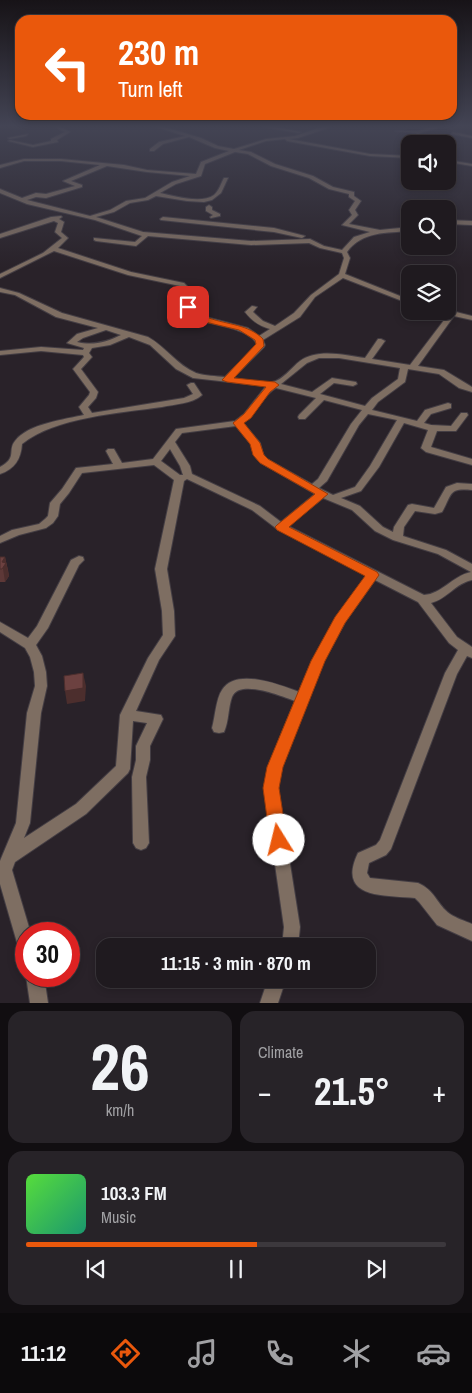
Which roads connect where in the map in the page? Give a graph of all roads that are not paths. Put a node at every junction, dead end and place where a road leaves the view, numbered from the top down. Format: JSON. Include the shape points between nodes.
{"nodes":[{"id":1,"x":83,"y":174,"type":"edge"},
{"id":2,"x":172,"y":174,"type":"edge"},
{"id":3,"x":302,"y":174,"type":"edge"},
{"id":4,"x":199,"y":176,"type":"joint"},
{"id":5,"x":226,"y":178,"type":"dead end"},
{"id":6,"x":0,"y":191,"type":"edge"},
{"id":7,"x":156,"y":194,"type":"junction"},
{"id":8,"x":21,"y":200,"type":"junction"},
{"id":9,"x":209,"y":207,"type":"dead end"},
{"id":10,"x":72,"y":213,"type":"junction"},
{"id":11,"x":90,"y":217,"type":"junction"},
{"id":12,"x":213,"y":217,"type":"dead end"},
{"id":13,"x":53,"y":218,"type":"junction"},
{"id":14,"x":162,"y":219,"type":"dead end"},
{"id":15,"x":456,"y":223,"type":"edge"},
{"id":16,"x":472,"y":224,"type":"edge"},
{"id":17,"x":401,"y":230,"type":"edge"},
{"id":18,"x":382,"y":232,"type":"junction"},
{"id":19,"x":146,"y":235,"type":"junction"},
{"id":20,"x":0,"y":236,"type":"edge"},
{"id":21,"x":96,"y":238,"type":"dead end"},
{"id":22,"x":312,"y":240,"type":"dead end"},
{"id":23,"x":54,"y":249,"type":"junction"},
{"id":24,"x":344,"y":252,"type":"junction"},
{"id":25,"x":342,"y":275,"type":"junction"},
{"id":26,"x":0,"y":276,"type":"edge"},
{"id":27,"x":0,"y":290,"type":"edge"},
{"id":28,"x":401,"y":298,"type":"edge"},
{"id":29,"x":254,"y":307,"type":"dead end"},
{"id":30,"x":456,"y":315,"type":"edge"},
{"id":31,"x":472,"y":318,"type":"edge"},
{"id":32,"x":447,"y":320,"type":"edge"},
{"id":33,"x":106,"y":328,"type":"junction"},
{"id":34,"x":276,"y":328,"type":"junction"},
{"id":35,"x":128,"y":334,"type":"junction"},
{"id":36,"x":259,"y":339,"type":"junction"},
{"id":37,"x":382,"y":341,"type":"dead end"},
{"id":38,"x":86,"y":350,"type":"junction"},
{"id":39,"x":0,"y":353,"type":"edge"},
{"id":40,"x":367,"y":360,"type":"junction"},
{"id":41,"x":408,"y":367,"type":"junction"},
{"id":42,"x":227,"y":380,"type":"junction"},
{"id":43,"x":353,"y":384,"type":"dead end"},
{"id":44,"x":191,"y":385,"type":"dead end"},
{"id":45,"x":275,"y":385,"type":"junction"},
{"id":46,"x":472,"y":390,"type":"edge"},
{"id":47,"x":317,"y":397,"type":"junction"},
{"id":48,"x":448,"y":406,"type":"dead end"},
{"id":49,"x":367,"y":410,"type":"junction"},
{"id":50,"x":464,"y":415,"type":"dead end"},
{"id":51,"x":90,"y":416,"type":"junction"},
{"id":52,"x":302,"y":417,"type":"dead end"},
{"id":53,"x":402,"y":419,"type":"junction"},
{"id":54,"x":238,"y":423,"type":"junction"},
{"id":55,"x":419,"y":424,"type":"junction"},
{"id":56,"x":432,"y":428,"type":"junction"},
{"id":57,"x":171,"y":443,"type":"junction"},
{"id":58,"x":111,"y":451,"type":"dead end"},
{"id":59,"x":156,"y":462,"type":"junction"},
{"id":60,"x":472,"y":462,"type":"edge"},
{"id":61,"x":120,"y":465,"type":"junction"},
{"id":62,"x":0,"y":471,"type":"edge"},
{"id":63,"x":183,"y":478,"type":"junction"},
{"id":64,"x":472,"y":487,"type":"edge"},
{"id":65,"x":318,"y":491,"type":"junction"},
{"id":66,"x":333,"y":498,"type":"junction"},
{"id":67,"x":281,"y":527,"type":"junction"},
{"id":68,"x":397,"y":538,"type":"junction"},
{"id":69,"x":0,"y":540,"type":"edge"},
{"id":70,"x":79,"y":560,"type":"dead end"},
{"id":71,"x":472,"y":569,"type":"edge"},
{"id":72,"x":373,"y":575,"type":"junction"},
{"id":73,"x":472,"y":576,"type":"edge"},
{"id":74,"x":422,"y":599,"type":"junction"},
{"id":75,"x":0,"y":626,"type":"edge"},
{"id":76,"x":29,"y":645,"type":"junction"},
{"id":77,"x":468,"y":651,"type":"edge"},
{"id":78,"x":303,"y":699,"type":"junction"},
{"id":79,"x":128,"y":715,"type":"junction"},
{"id":80,"x":219,"y":728,"type":"dead end"},
{"id":81,"x":141,"y":843,"type":"dead end"},
{"id":82,"x":8,"y":858,"type":"junction"},
{"id":83,"x":19,"y":922,"type":"edge"},
{"id":84,"x":472,"y":933,"type":"edge"},
{"id":85,"x":291,"y":938,"type":"edge"},
{"id":86,"x":37,"y":987,"type":"edge"},
{"id":87,"x":274,"y":988,"type":"edge"},
{"id":88,"x":39,"y":1003,"type":"edge"},
{"id":89,"x":269,"y":1003,"type":"edge"}],
"edges":[{"from":1,"to":8,"type":"street","via":[[66,181],[80,186]]},
{"from":2,"to":4,"type":"street"},
{"from":3,"to":18,"type":"street","via":[[331,188],[352,193],[351,196],[358,201],[352,210],[355,215],[345,225]]},
{"from":4,"to":7,"type":"street","via":[[174,183]]},
{"from":5,"to":7,"type":"street","via":[[220,192],[209,200]]},
{"from":6,"to":8,"type":"street"},
{"from":7,"to":11,"type":"street"},
{"from":8,"to":10,"type":"street"},
{"from":9,"to":12,"type":"street","via":[[209,211],[218,215]]},
{"from":10,"to":11,"type":"street"},
{"from":10,"to":13,"type":"street"},
{"from":11,"to":19,"type":"street"},
{"from":13,"to":20,"type":"street"},
{"from":13,"to":23,"type":"street","via":[[61,222],[58,232],[65,238]]},
{"from":14,"to":22,"type":"street","via":[[278,231]]},
{"from":15,"to":16,"type":"street"},
{"from":17,"to":18,"type":"street"},
{"from":18,"to":24,"type":"street","via":[[361,234],[346,246]]},
{"from":19,"to":21,"type":"street","via":[[136,244]]},
{"from":19,"to":24,"type":"street","via":[[251,243],[310,241]]},
{"from":23,"to":26,"type":"street"},
{"from":23,"to":36,"type":"street","via":[[126,273],[182,284],[182,291],[189,295],[184,299],[189,308],[203,319],[242,328]]},
{"from":24,"to":25,"type":"street","via":[[347,258]]},
{"from":25,"to":28,"type":"street"},
{"from":25,"to":34,"type":"street","via":[[313,296],[298,315]]},
{"from":27,"to":33,"type":"street","via":[[17,294],[59,315]]},
{"from":29,"to":34,"type":"street","via":[[249,312],[252,316]]},
{"from":30,"to":31,"type":"street"},
{"from":32,"to":41,"type":"street"},
{"from":33,"to":35,"type":"street"},
{"from":33,"to":38,"type":"street","via":[[80,336],[71,343]]},
{"from":34,"to":36,"type":"street"},
{"from":35,"to":38,"type":"street"},
{"from":35,"to":42,"type":"street","via":[[154,343],[179,367],[196,376]]},
{"from":36,"to":42,"type":"street","via":[[261,345]]},
{"from":37,"to":40,"type":"street"},
{"from":38,"to":39,"type":"street","via":[[41,349]]},
{"from":38,"to":51,"type":"street","via":[[88,357],[77,369],[94,392],[83,407]]},
{"from":40,"to":41,"type":"street"},
{"from":40,"to":45,"type":"street","via":[[318,356],[304,361]]},
{"from":41,"to":46,"type":"street","via":[[441,372]]},
{"from":41,"to":49,"type":"street","via":[[402,380]]},
{"from":42,"to":45,"type":"street"},
{"from":43,"to":47,"type":"street","via":[[332,380]]},
{"from":44,"to":51,"type":"street","via":[[198,394],[186,400]]},
{"from":45,"to":47,"type":"street"},
{"from":45,"to":54,"type":"street","via":[[266,390]]},
{"from":47,"to":49,"type":"street"},
{"from":47,"to":52,"type":"street"},
{"from":48,"to":55,"type":"street","via":[[428,412]]},
{"from":49,"to":53,"type":"street"},
{"from":49,"to":65,"type":"street","via":[[347,435]]},
{"from":50,"to":56,"type":"street","via":[[453,429]]},
{"from":51,"to":62,"type":"street","via":[[38,429],[18,443],[17,459]]},
{"from":53,"to":55,"type":"street"},
{"from":53,"to":66,"type":"street","via":[[358,489]]},
{"from":54,"to":57,"type":"street","via":[[182,430]]},
{"from":54,"to":65,"type":"street","via":[[255,443],[264,461]]},
{"from":55,"to":56,"type":"street"},
{"from":56,"to":60,"type":"street","via":[[426,448]]},
{"from":57,"to":59,"type":"street"},
{"from":57,"to":63,"type":"street","via":[[185,466]]},
{"from":58,"to":61,"type":"street"},
{"from":59,"to":61,"type":"street"},
{"from":59,"to":63,"type":"street"},
{"from":61,"to":69,"type":"street","via":[[79,470],[55,503],[49,521]]},
{"from":63,"to":67,"type":"street","via":[[256,508]]},
{"from":63,"to":79,"type":"street","via":[[161,569],[169,636],[154,658]]},
{"from":64,"to":68,"type":"street","via":[[450,487],[438,510],[412,507]]},
{"from":65,"to":66,"type":"street"},
{"from":65,"to":67,"type":"street"},
{"from":66,"to":68,"type":"street","via":[[356,508],[379,529]]},
{"from":67,"to":72,"type":"street"},
{"from":68,"to":71,"type":"street","via":[[442,552]]},
{"from":70,"to":76,"type":"street","via":[[42,628]]},
{"from":72,"to":74,"type":"street"},
{"from":72,"to":78,"type":"street","via":[[340,620],[318,661]]},
{"from":73,"to":74,"type":"street","via":[[462,578],[438,596]]},
{"from":74,"to":77,"type":"street","via":[[453,640]]},
{"from":75,"to":76,"type":"street"},
{"from":76,"to":82,"type":"street","via":[[36,656],[41,686],[34,713],[23,823]]},
{"from":77,"to":84,"type":"street","via":[[451,673],[386,844],[381,850],[363,858],[359,877],[368,885],[418,891],[443,919]]},
{"from":78,"to":80,"type":"street","via":[[254,683],[231,687]]},
{"from":78,"to":85,"type":"street","via":[[275,767],[271,788],[292,927]]},
{"from":79,"to":81,"type":"street","via":[[156,718],[143,746],[139,777]]},
{"from":79,"to":82,"type":"street","via":[[123,769],[81,809]]},
{"from":82,"to":83,"type":"street","via":[[4,870]]},
{"from":86,"to":88,"type":"street"},
{"from":87,"to":89,"type":"street"}]}
